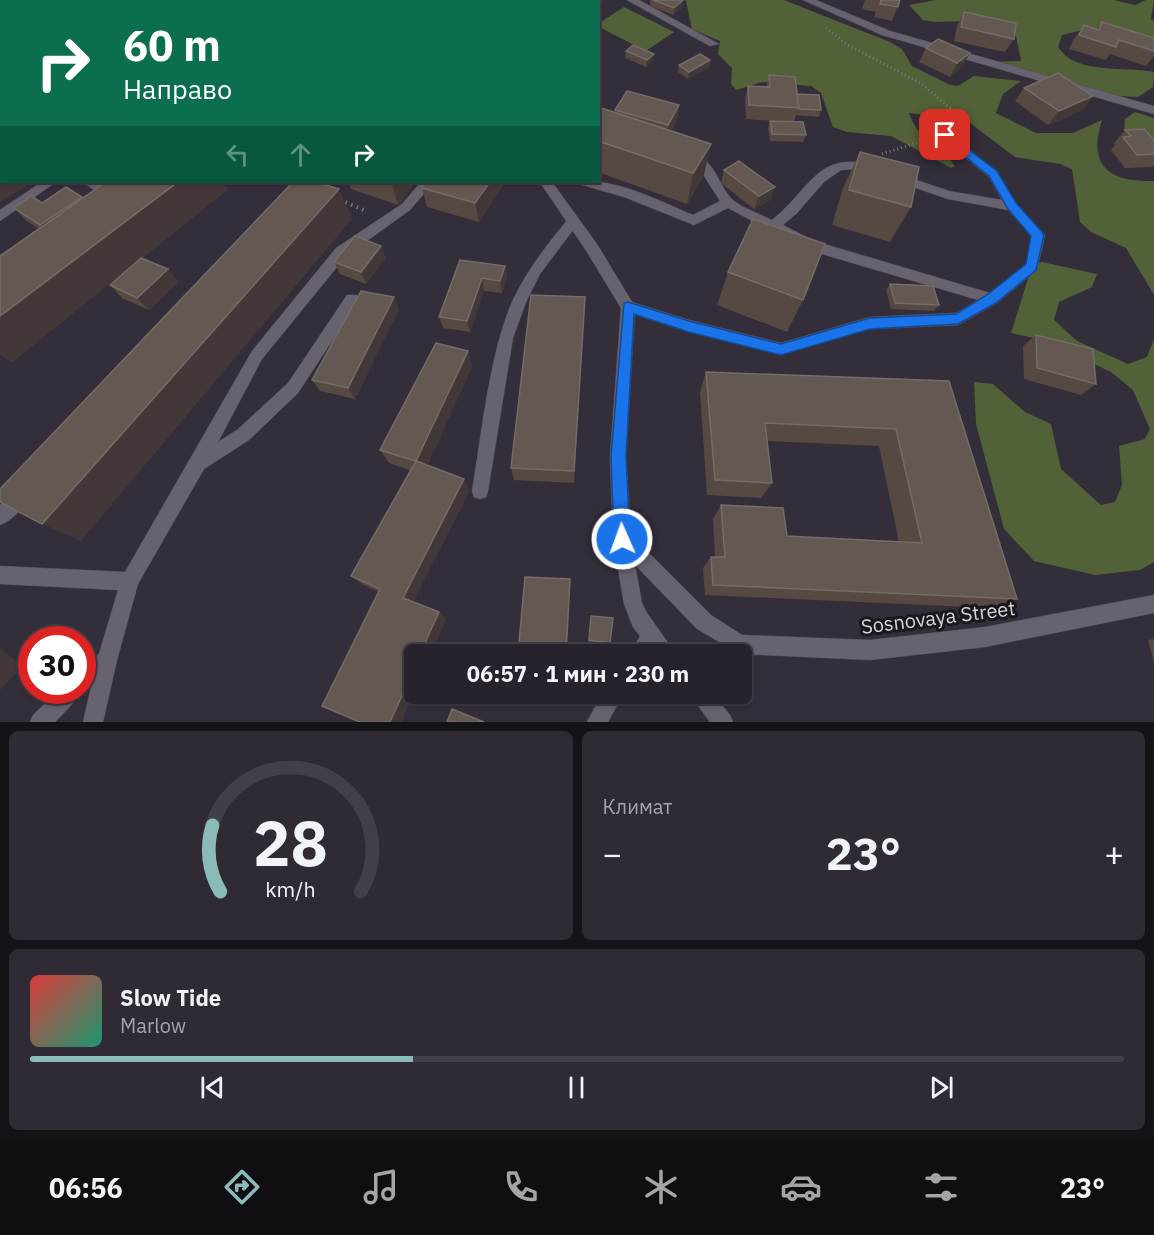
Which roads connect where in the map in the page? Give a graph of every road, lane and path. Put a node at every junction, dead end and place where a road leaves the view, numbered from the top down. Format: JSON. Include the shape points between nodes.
{"nodes":[{"id":1,"x":632,"y":0,"type":"edge"},
{"id":2,"x":808,"y":0,"type":"edge"},
{"id":3,"x":822,"y":24,"type":"dead end"},
{"id":4,"x":714,"y":44,"type":"dead end"},
{"id":5,"x":1154,"y":110,"type":"edge"},
{"id":6,"x":945,"y":135,"type":"junction"},
{"id":7,"x":681,"y":154,"type":"edge"},
{"id":8,"x":862,"y":165,"type":"junction"},
{"id":9,"x":49,"y":183,"type":"edge"},
{"id":10,"x":90,"y":183,"type":"edge"},
{"id":11,"x":287,"y":183,"type":"edge"},
{"id":12,"x":427,"y":183,"type":"edge"},
{"id":13,"x":547,"y":183,"type":"edge"},
{"id":14,"x":590,"y":183,"type":"edge"},
{"id":15,"x":297,"y":194,"type":"edge"},
{"id":16,"x":337,"y":199,"type":"dead end"},
{"id":17,"x":119,"y":202,"type":"edge"},
{"id":18,"x":728,"y":203,"type":"junction"},
{"id":19,"x":1012,"y":206,"type":"junction"},
{"id":20,"x":0,"y":216,"type":"edge"},
{"id":21,"x":387,"y":220,"type":"junction"},
{"id":22,"x":573,"y":222,"type":"junction"},
{"id":23,"x":773,"y":226,"type":"junction"},
{"id":24,"x":351,"y":299,"type":"dead end"},
{"id":25,"x":992,"y":299,"type":"junction"},
{"id":26,"x":628,"y":307,"type":"junction"},
{"id":27,"x":198,"y":463,"type":"junction"},
{"id":28,"x":32,"y":484,"type":"edge"},
{"id":29,"x":480,"y":491,"type":"dead end"},
{"id":30,"x":0,"y":517,"type":"edge"},
{"id":31,"x":622,"y":539,"type":"junction"},
{"id":32,"x":0,"y":575,"type":"edge"},
{"id":33,"x":130,"y":581,"type":"junction"},
{"id":34,"x":1154,"y":604,"type":"edge"},
{"id":35,"x":651,"y":637,"type":"junction"},
{"id":36,"x":646,"y":644,"type":"edge"},
{"id":37,"x":657,"y":644,"type":"edge"},
{"id":38,"x":106,"y":660,"type":"junction"},
{"id":39,"x":96,"y":669,"type":"edge"},
{"id":40,"x":59,"y":704,"type":"edge"},
{"id":41,"x":608,"y":704,"type":"edge"},
{"id":42,"x":708,"y":704,"type":"edge"},
{"id":43,"x":40,"y":722,"type":"edge"},
{"id":44,"x":93,"y":722,"type":"edge"},
{"id":45,"x":597,"y":722,"type":"edge"},
{"id":46,"x":723,"y":722,"type":"edge"}],
"edges":[{"from":1,"to":4,"type":"street"},
{"from":2,"to":5,"type":"street","via":[[886,33]]},
{"from":3,"to":6,"type":"path","via":[[846,44],[921,84],[964,120]]},
{"from":6,"to":8,"type":"path","via":[[893,148]]},
{"from":6,"to":19,"type":"street","via":[[993,174]]},
{"from":7,"to":18,"type":"street","via":[[701,162]]},
{"from":8,"to":19,"type":"street","via":[[948,195]]},
{"from":8,"to":23,"type":"street","via":[[843,163],[830,170]]},
{"from":9,"to":20,"type":"street"},
{"from":10,"to":17,"type":"street"},
{"from":11,"to":15,"type":"path"},
{"from":12,"to":21,"type":"street","via":[[406,207]]},
{"from":13,"to":22,"type":"street"},
{"from":14,"to":18,"type":"street","via":[[694,220]]},
{"from":16,"to":21,"type":"path"},
{"from":18,"to":23,"type":"street"},
{"from":19,"to":25,"type":"street","via":[[1038,235],[1032,266]]},
{"from":21,"to":27,"type":"street","via":[[340,252],[257,355]]},
{"from":22,"to":26,"type":"street"},
{"from":22,"to":29,"type":"street","via":[[535,271],[506,338]]},
{"from":23,"to":25,"type":"street","via":[[810,245]]},
{"from":24,"to":27,"type":"street","via":[[293,388],[243,435]]},
{"from":25,"to":26,"type":"street","via":[[958,319],[870,323],[781,349]]},
{"from":26,"to":31,"type":"street","via":[[618,457]]},
{"from":27,"to":33,"type":"street"},
{"from":28,"to":30,"type":"street"},
{"from":31,"to":34,"type":"street","name":"Sosnovaya Street","via":[[704,622],[740,644],[870,650],[986,637]]},
{"from":31,"to":35,"type":"street","via":[[633,604]]},
{"from":32,"to":33,"type":"street"},
{"from":33,"to":38,"type":"street"},
{"from":35,"to":36,"type":"street"},
{"from":35,"to":37,"type":"street"},
{"from":38,"to":39,"type":"street"},
{"from":38,"to":44,"type":"street"},
{"from":40,"to":43,"type":"street"},
{"from":41,"to":45,"type":"street"},
{"from":42,"to":46,"type":"street"}]}
